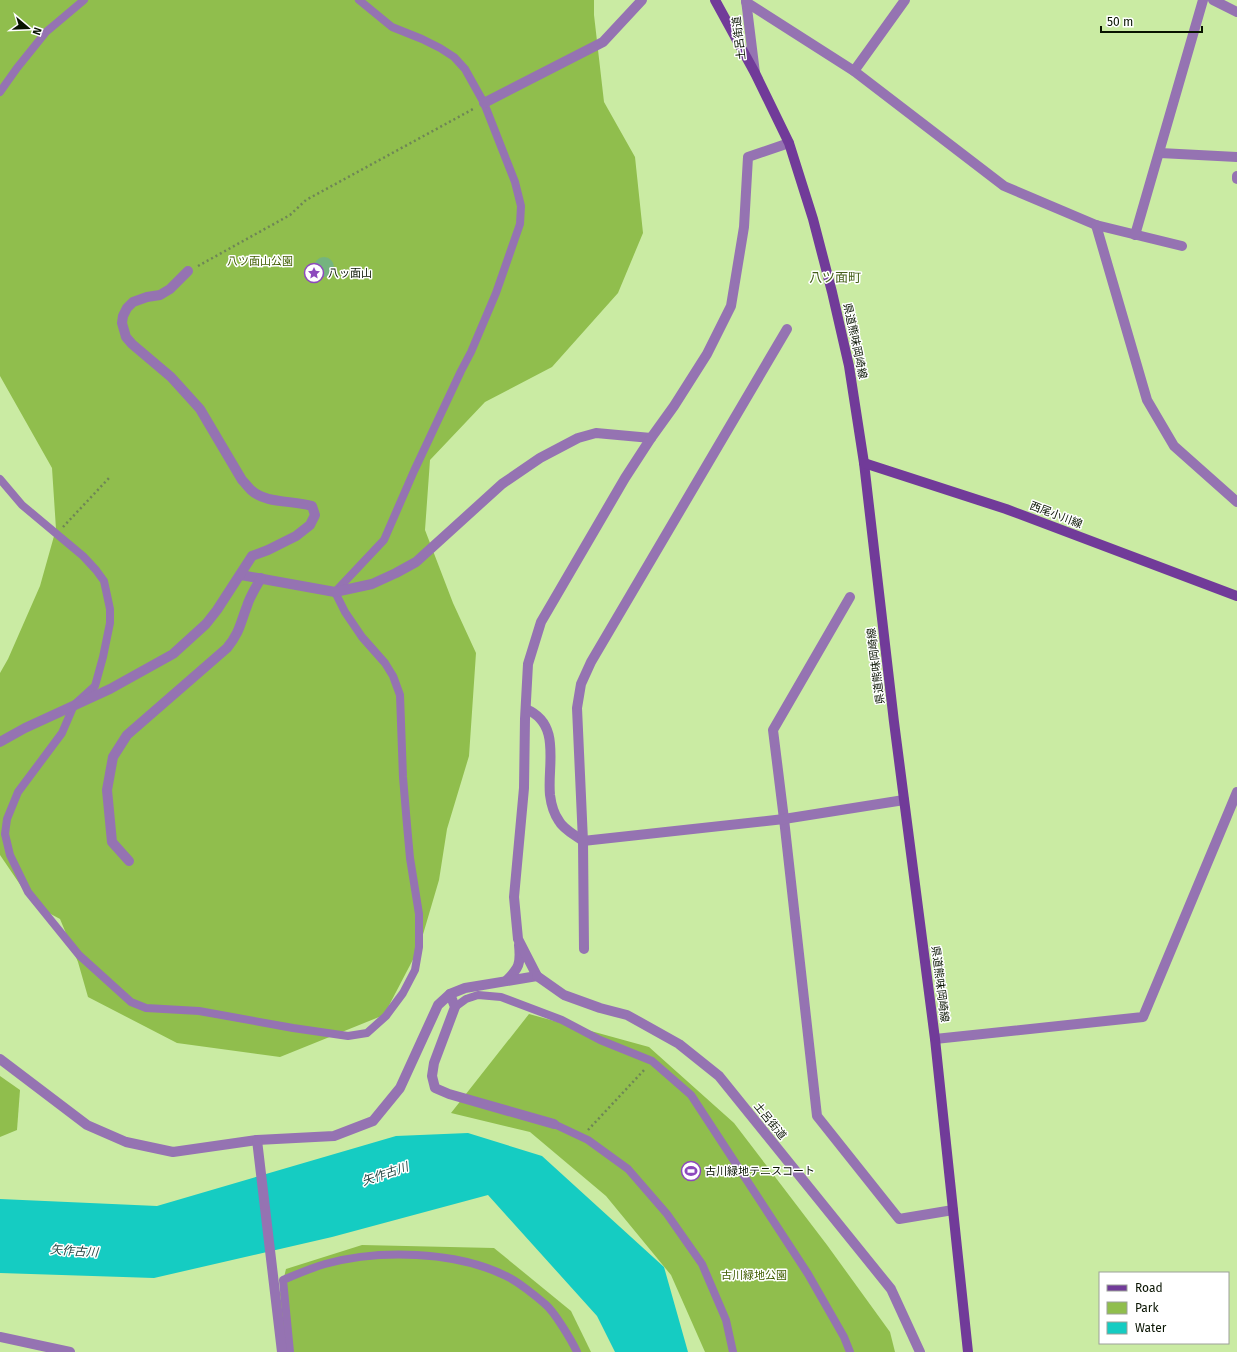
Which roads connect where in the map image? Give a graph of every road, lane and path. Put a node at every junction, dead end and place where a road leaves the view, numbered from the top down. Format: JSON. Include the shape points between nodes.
{"nodes":[{"id":1,"x":84,"y":0,"type":"edge"},
{"id":2,"x":359,"y":0,"type":"edge"},
{"id":3,"x":642,"y":0,"type":"edge"},
{"id":4,"x":716,"y":0,"type":"edge"},
{"id":5,"x":905,"y":0,"type":"edge"},
{"id":6,"x":1203,"y":0,"type":"edge"},
{"id":7,"x":1212,"y":0,"type":"edge"},
{"id":8,"x":746,"y":1,"type":"edge"},
{"id":9,"x":1237,"y":12,"type":"edge"},
{"id":10,"x":854,"y":71,"type":"junction"},
{"id":11,"x":755,"y":73,"type":"junction"},
{"id":12,"x":0,"y":92,"type":"edge"},
{"id":13,"x":484,"y":103,"type":"junction"},
{"id":14,"x":788,"y":142,"type":"junction"},
{"id":15,"x":1160,"y":153,"type":"junction"},
{"id":16,"x":1237,"y":156,"type":"edge"},
{"id":17,"x":1237,"y":176,"type":"edge"},
{"id":18,"x":1237,"y":179,"type":"edge"},
{"id":19,"x":1096,"y":225,"type":"junction"},
{"id":20,"x":1135,"y":235,"type":"junction"},
{"id":21,"x":1182,"y":246,"type":"dead end"},
{"id":22,"x":188,"y":271,"type":"joint"},
{"id":23,"x":787,"y":329,"type":"dead end"},
{"id":24,"x":651,"y":438,"type":"junction"},
{"id":25,"x":864,"y":463,"type":"junction"},
{"id":26,"x":109,"y":478,"type":"dead end"},
{"id":27,"x":0,"y":479,"type":"edge"},
{"id":28,"x":1237,"y":502,"type":"edge"},
{"id":29,"x":57,"y":534,"type":"junction"},
{"id":30,"x":241,"y":575,"type":"junction"},
{"id":31,"x":261,"y":578,"type":"junction"},
{"id":32,"x":335,"y":592,"type":"junction"},
{"id":33,"x":1237,"y":596,"type":"edge"},
{"id":34,"x":850,"y":597,"type":"dead end"},
{"id":35,"x":74,"y":705,"type":"junction"},
{"id":36,"x":526,"y":709,"type":"junction"},
{"id":37,"x":0,"y":742,"type":"edge"},
{"id":38,"x":1237,"y":792,"type":"edge"},
{"id":39,"x":904,"y":800,"type":"junction"},
{"id":40,"x":784,"y":819,"type":"junction"},
{"id":41,"x":583,"y":840,"type":"junction"},
{"id":42,"x":129,"y":861,"type":"dead end"},
{"id":43,"x":518,"y":939,"type":"junction"},
{"id":44,"x":584,"y":949,"type":"dead end"},
{"id":45,"x":537,"y":976,"type":"junction"},
{"id":46,"x":506,"y":982,"type":"junction"},
{"id":47,"x":450,"y":994,"type":"junction"},
{"id":48,"x":455,"y":1007,"type":"junction"},
{"id":49,"x":935,"y":1039,"type":"junction"},
{"id":50,"x":0,"y":1059,"type":"edge"},
{"id":51,"x":652,"y":1061,"type":"junction"},
{"id":52,"x":554,"y":1124,"type":"joint"},
{"id":53,"x":582,"y":1136,"type":"junction"},
{"id":54,"x":257,"y":1140,"type":"junction"},
{"id":55,"x":953,"y":1210,"type":"junction"},
{"id":56,"x":0,"y":1337,"type":"edge"},
{"id":57,"x":70,"y":1352,"type":"edge"},
{"id":58,"x":282,"y":1352,"type":"edge"},
{"id":59,"x":290,"y":1352,"type":"edge"},
{"id":60,"x":577,"y":1352,"type":"edge"},
{"id":61,"x":733,"y":1352,"type":"edge"},
{"id":62,"x":850,"y":1352,"type":"edge"},
{"id":63,"x":920,"y":1352,"type":"edge"},
{"id":64,"x":968,"y":1352,"type":"edge"}],
"edges":[{"from":1,"to":12,"type":"street","via":[[46,32]]},
{"from":2,"to":13,"type":"street","via":[[392,27],[422,39],[454,57],[465,68]]},
{"from":3,"to":13,"type":"street","via":[[603,42]]},
{"from":4,"to":11,"type":"main road","name":"県道熊味岡崎線"},
{"from":5,"to":10,"type":"street"},
{"from":6,"to":15,"type":"street"},
{"from":7,"to":9,"type":"street"},
{"from":8,"to":10,"type":"street"},
{"from":8,"to":11,"type":"street","name":"土呂街道"},
{"from":10,"to":19,"type":"street","via":[[1004,186]]},
{"from":11,"to":14,"type":"main road","name":"県道熊味岡崎線"},
{"from":13,"to":22,"type":"path","via":[[306,200],[290,215]]},
{"from":13,"to":32,"type":"street","via":[[515,182],[521,206],[520,224],[496,293],[471,352],[384,540]]},
{"from":14,"to":24,"type":"street","via":[[748,157],[744,227],[731,306],[707,354]]},
{"from":14,"to":25,"type":"main road","name":"県道熊味岡崎線","via":[[813,219],[832,292],[849,366]]},
{"from":15,"to":16,"type":"street"},
{"from":15,"to":20,"type":"street"},
{"from":17,"to":18,"type":"street"},
{"from":19,"to":20,"type":"street"},
{"from":19,"to":28,"type":"street","via":[[1147,400],[1174,446]]},
{"from":20,"to":21,"type":"street"},
{"from":22,"to":30,"type":"street","via":[[170,289],[160,295],[133,302],[127,308],[122,323],[126,337],[171,377],[200,409],[242,480],[251,490],[271,499],[312,506],[315,515],[310,525],[296,536],[252,556]]},
{"from":23,"to":41,"type":"street","via":[[591,662],[581,684],[576,708]]},
{"from":24,"to":32,"type":"street","via":[[596,433],[578,438],[540,458],[502,484],[416,562],[372,584]]},
{"from":24,"to":36,"type":"street","via":[[582,550],[542,622],[528,664]]},
{"from":25,"to":33,"type":"main road","name":"西尾小川線","via":[[1006,509]]},
{"from":25,"to":39,"type":"main road","name":"県道熊味岡崎線"},
{"from":26,"to":29,"type":"path"},
{"from":27,"to":29,"type":"street","via":[[22,505]]},
{"from":29,"to":35,"type":"street","via":[[83,556],[104,581],[110,609],[110,624],[95,686]]},
{"from":30,"to":31,"type":"street"},
{"from":30,"to":35,"type":"street","via":[[206,624],[173,654],[110,689]]},
{"from":31,"to":32,"type":"street"},
{"from":31,"to":42,"type":"street","via":[[234,640],[127,735],[113,757],[107,790],[112,842]]},
{"from":32,"to":35,"type":"street","via":[[362,637],[385,663],[400,695],[407,825],[419,914],[419,947],[415,970],[403,993],[386,1016],[367,1033],[348,1036],[199,1011],[146,1008],[131,1002],[79,955],[28,892],[10,854],[5,834],[7,820],[18,792],[62,733]]},
{"from":34,"to":40,"type":"street","via":[[773,730]]},
{"from":35,"to":37,"type":"street"},
{"from":36,"to":41,"type":"street","via":[[540,718],[549,735],[550,795],[559,822]]},
{"from":36,"to":43,"type":"street","via":[[524,788],[514,896]]},
{"from":38,"to":49,"type":"street","via":[[1143,1017]]},
{"from":39,"to":40,"type":"street"},
{"from":39,"to":49,"type":"main road","name":"県道熊味岡崎線"},
{"from":40,"to":41,"type":"street"},
{"from":40,"to":55,"type":"street","via":[[817,1116],[899,1219]]},
{"from":41,"to":44,"type":"street"},
{"from":43,"to":45,"type":"street"},
{"from":43,"to":46,"type":"street","via":[[520,960],[517,970]]},
{"from":45,"to":46,"type":"street"},
{"from":45,"to":63,"type":"street","name":"土呂街道","via":[[564,995],[627,1015],[679,1044],[719,1076],[891,1289]]},
{"from":46,"to":47,"type":"street","via":[[465,988]]},
{"from":47,"to":48,"type":"street"},
{"from":47,"to":54,"type":"street","via":[[438,1005],[400,1088],[373,1121],[334,1136]]},
{"from":48,"to":51,"type":"street","via":[[466,999],[478,995],[501,997],[562,1020],[600,1040]]},
{"from":48,"to":52,"type":"street","via":[[434,1063],[432,1076],[436,1088]]},
{"from":49,"to":55,"type":"main road","name":"県道熊味岡崎線"},
{"from":50,"to":54,"type":"street","via":[[87,1125],[126,1142],[173,1152]]},
{"from":51,"to":53,"type":"path"},
{"from":51,"to":62,"type":"street","via":[[691,1096],[808,1274]]},
{"from":52,"to":53,"type":"street"},
{"from":53,"to":61,"type":"street","via":[[628,1169],[667,1214],[698,1258],[726,1320]]},
{"from":54,"to":58,"type":"street"},
{"from":55,"to":64,"type":"main road","name":"県道熊味岡崎線"},
{"from":56,"to":57,"type":"street"},
{"from":59,"to":60,"type":"street","via":[[283,1280],[326,1264],[367,1256],[415,1255],[465,1260],[507,1276],[547,1305]]}]}
